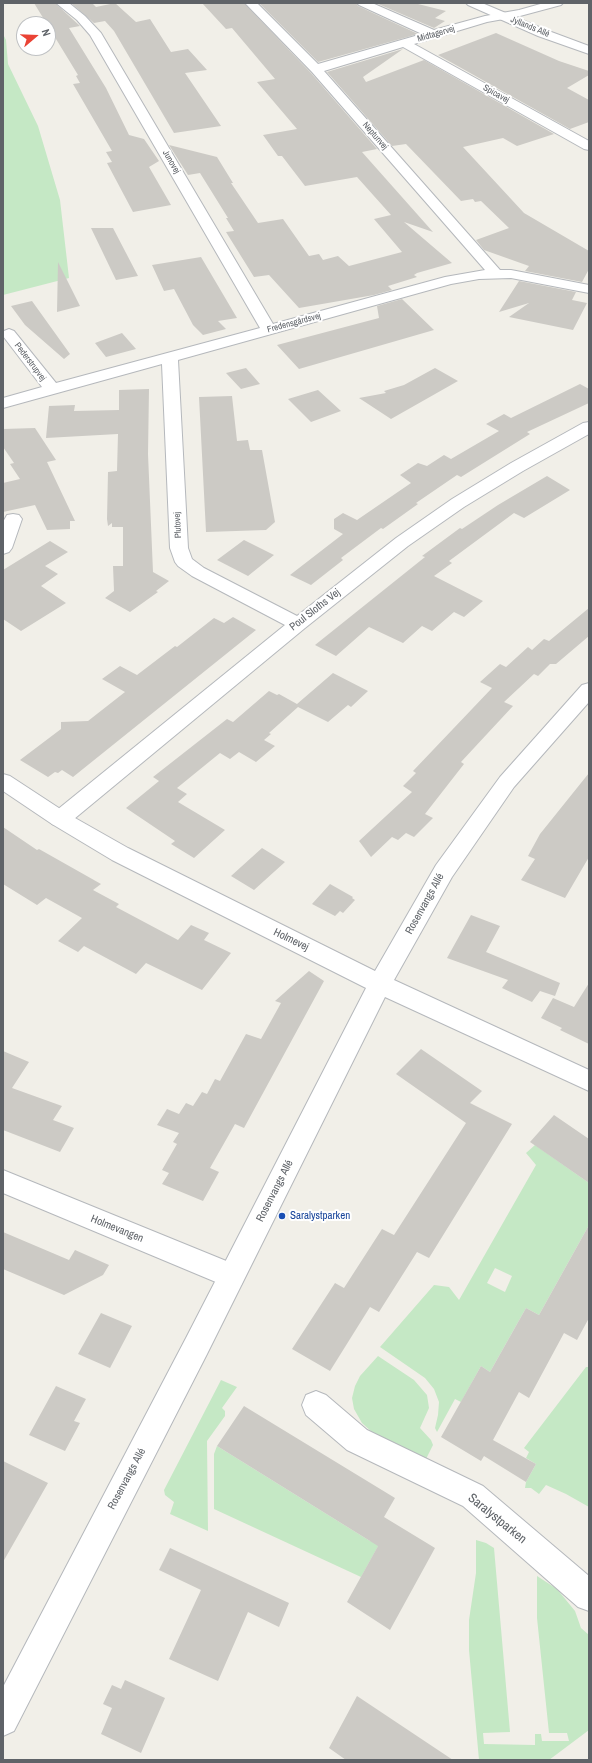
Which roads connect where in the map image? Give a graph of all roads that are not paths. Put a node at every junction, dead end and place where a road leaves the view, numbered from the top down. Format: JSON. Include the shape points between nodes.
{"nodes":[{"id":1,"x":62,"y":3,"type":"edge"},
{"id":2,"x":251,"y":3,"type":"edge"},
{"id":3,"x":363,"y":3,"type":"edge"},
{"id":4,"x":472,"y":3,"type":"edge"},
{"id":5,"x":557,"y":3,"type":"edge"},
{"id":6,"x":502,"y":16,"type":"junction"},
{"id":7,"x":434,"y":35,"type":"junction"},
{"id":8,"x":404,"y":43,"type":"junction"},
{"id":9,"x":589,"y":50,"type":"edge"},
{"id":10,"x":316,"y":69,"type":"junction"},
{"id":11,"x":589,"y":146,"type":"edge"},
{"id":12,"x":496,"y":274,"type":"junction"},
{"id":13,"x":589,"y":288,"type":"edge"},
{"id":14,"x":270,"y":330,"type":"junction"},
{"id":15,"x":9,"y":334,"type":"dead end"},
{"id":16,"x":170,"y":357,"type":"junction"},
{"id":17,"x":52,"y":389,"type":"junction"},
{"id":18,"x":3,"y":403,"type":"edge"},
{"id":19,"x":589,"y":427,"type":"edge"},
{"id":20,"x":13,"y":519,"type":"dead end"},
{"id":21,"x":3,"y":548,"type":"edge"},
{"id":22,"x":298,"y":624,"type":"junction"},
{"id":23,"x":589,"y":690,"type":"edge"},
{"id":24,"x":3,"y":781,"type":"edge"},
{"id":25,"x":60,"y":819,"type":"junction"},
{"id":26,"x":380,"y":984,"type":"junction"},
{"id":27,"x":589,"y":1081,"type":"edge"},
{"id":28,"x":3,"y":1181,"type":"edge"},
{"id":29,"x":232,"y":1276,"type":"junction"},
{"id":30,"x":316,"y":1405,"type":"dead end"},
{"id":31,"x":589,"y":1596,"type":"edge"},
{"id":32,"x":3,"y":1720,"type":"edge"}],
"edges":[{"from":1,"to":14,"type":"street","name":"Junovej","via":[[95,33]]},
{"from":2,"to":10,"type":"street","name":"Neptunvej"},
{"from":3,"to":7,"type":"street"},
{"from":4,"to":6,"type":"street","name":"Jyllands Allé"},
{"from":5,"to":6,"type":"street","name":"Midtagervej"},
{"from":6,"to":7,"type":"street","name":"Midtagervej"},
{"from":6,"to":9,"type":"street","name":"Jyllands Allé"},
{"from":7,"to":8,"type":"street","name":"Midtagervej"},
{"from":8,"to":10,"type":"street","name":"Midtagervej"},
{"from":8,"to":11,"type":"street","name":"Spicavej"},
{"from":10,"to":12,"type":"street","name":"Neptunvej"},
{"from":12,"to":13,"type":"street","name":"Fredensgårdsvej","via":[[511,274]]},
{"from":12,"to":14,"type":"street","name":"Fredensgårdsvej","via":[[450,280]]},
{"from":14,"to":16,"type":"street","name":"Fredensgårdsvej"},
{"from":15,"to":17,"type":"street","name":"Pederstrupvej"},
{"from":16,"to":17,"type":"street","name":"Fredensgårdsvej"},
{"from":16,"to":22,"type":"street","name":"Plutovej","via":[[179,548],[184,562],[198,572]]},
{"from":17,"to":18,"type":"street","name":"Fredensgårdsvej"},
{"from":19,"to":22,"type":"street","name":"Poul Sloths Vej","via":[[516,466],[458,503],[402,542]]},
{"from":20,"to":21,"type":"street"},
{"from":22,"to":25,"type":"street","name":"Poul Sloths Vej"},
{"from":23,"to":26,"type":"street","name":"Rosenvangs Allé","via":[[507,782],[444,871]]},
{"from":24,"to":25,"type":"street","name":"Holmevej"},
{"from":25,"to":26,"type":"street","name":"Holmevej","via":[[120,854]]},
{"from":26,"to":27,"type":"street","name":"Holmevej"},
{"from":26,"to":29,"type":"street","name":"Rosenvangs Allé"},
{"from":28,"to":29,"type":"street","name":"Holmevangen"},
{"from":29,"to":32,"type":"street","name":"Rosenvangs Allé"},
{"from":30,"to":31,"type":"street","name":"Saralystparken","via":[[357,1440],[473,1496]]}]}
